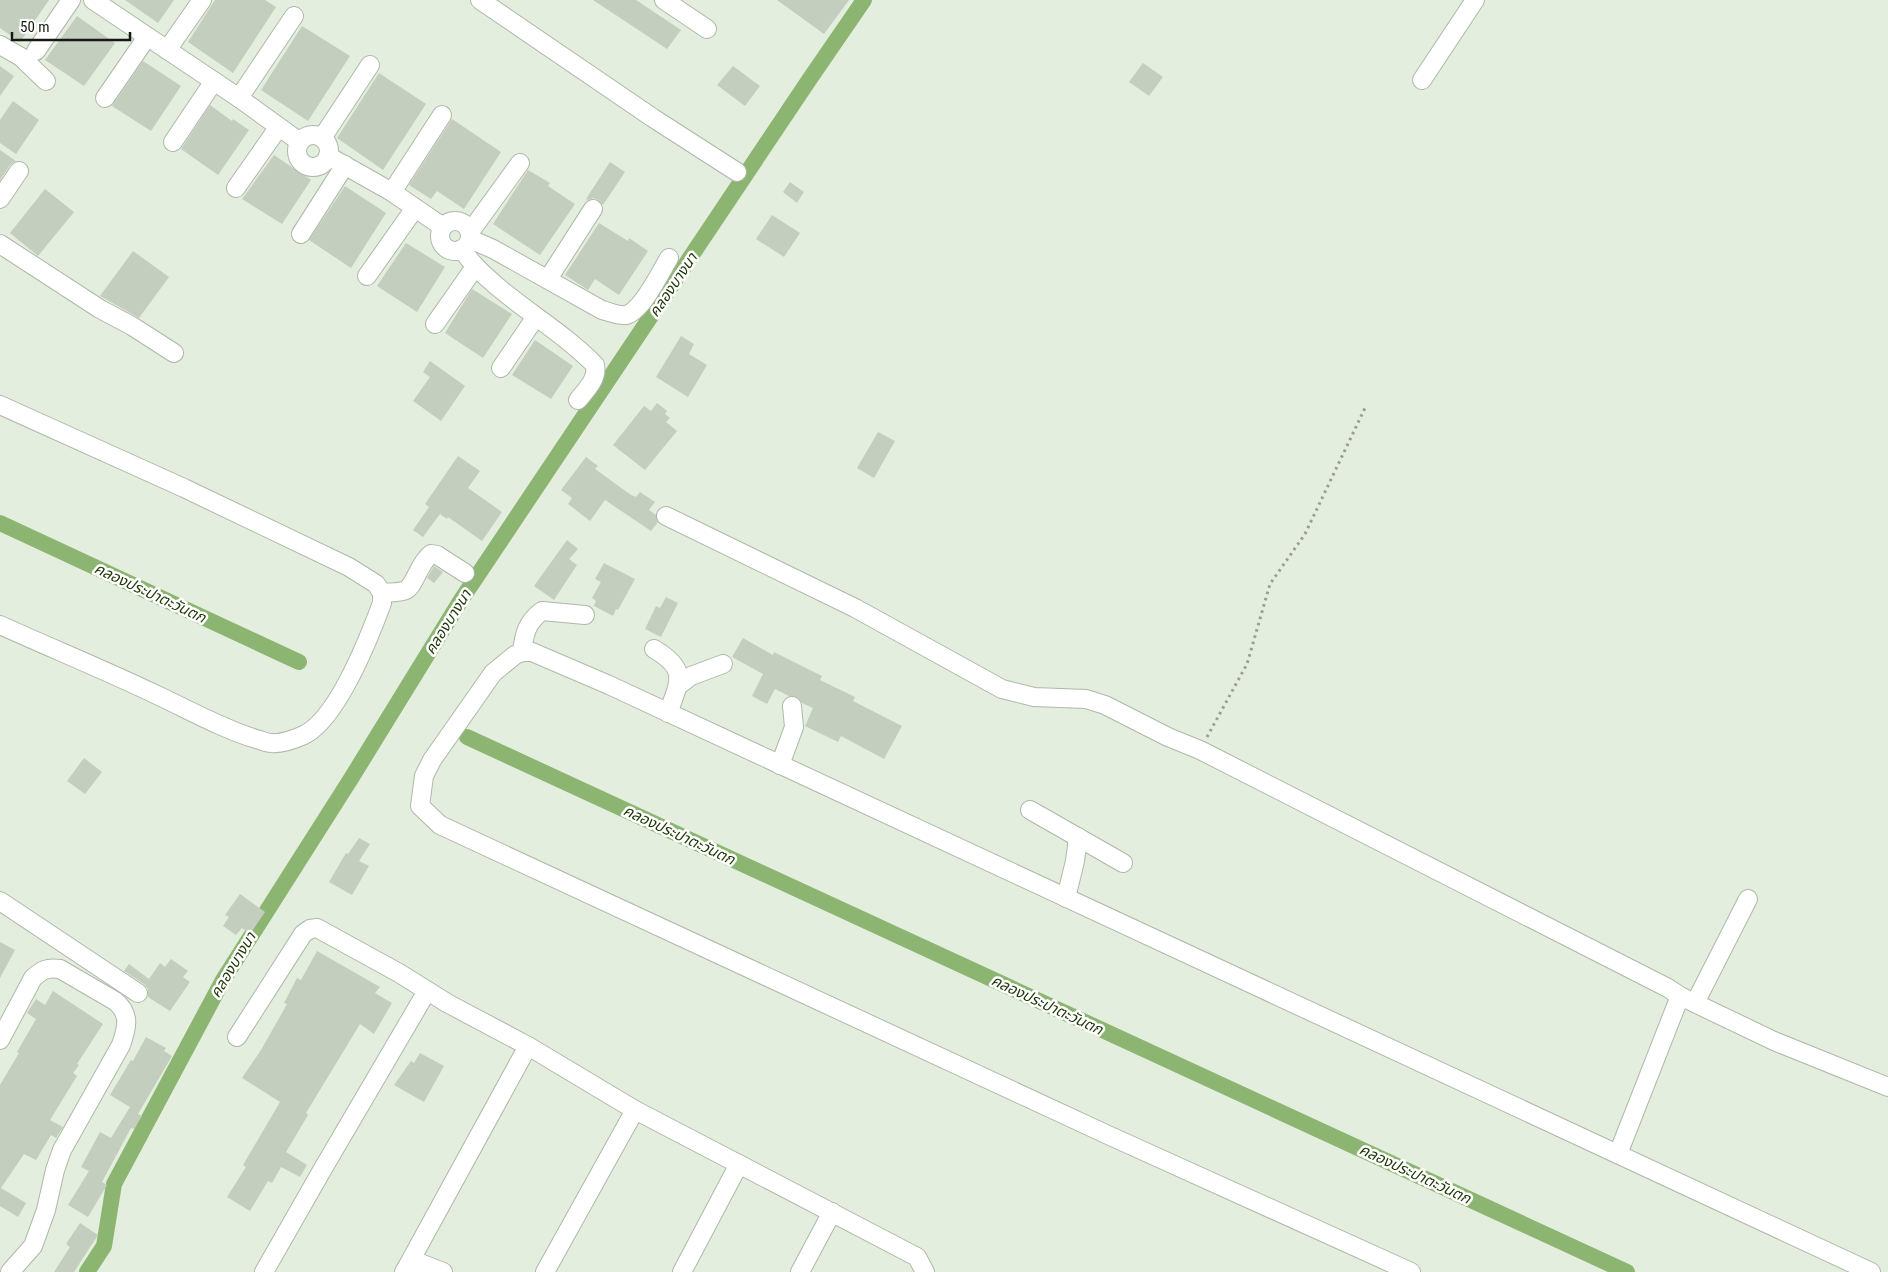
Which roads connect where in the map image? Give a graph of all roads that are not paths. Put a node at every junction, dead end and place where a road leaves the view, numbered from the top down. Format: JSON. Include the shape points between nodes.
{"nodes":[{"id":1,"x":71,"y":0,"type":"edge"},
{"id":2,"x":93,"y":0,"type":"edge"},
{"id":3,"x":202,"y":0,"type":"edge"},
{"id":4,"x":480,"y":0,"type":"edge"},
{"id":5,"x":664,"y":0,"type":"edge"},
{"id":6,"x":1475,"y":0,"type":"edge"},
{"id":7,"x":294,"y":16,"type":"dead end"},
{"id":8,"x":707,"y":29,"type":"dead end"},
{"id":9,"x":147,"y":36,"type":"junction"},
{"id":10,"x":0,"y":45,"type":"edge"},
{"id":11,"x":168,"y":50,"type":"junction"},
{"id":12,"x":36,"y":52,"type":"dead end"},
{"id":13,"x":370,"y":65,"type":"dead end"},
{"id":14,"x":1422,"y":80,"type":"dead end"},
{"id":15,"x":46,"y":81,"type":"dead end"},
{"id":16,"x":214,"y":81,"type":"junction"},
{"id":17,"x":105,"y":98,"type":"dead end"},
{"id":18,"x":239,"y":98,"type":"junction"},
{"id":19,"x":442,"y":115,"type":"dead end"},
{"id":20,"x":278,"y":128,"type":"junction"},
{"id":21,"x":322,"y":138,"type":"junction"},
{"id":22,"x":173,"y":142,"type":"dead end"},
{"id":23,"x":300,"y":142,"type":"junction"},
{"id":24,"x":328,"y":156,"type":"junction"},
{"id":25,"x":520,"y":163,"type":"dead end"},
{"id":26,"x":345,"y":165,"type":"junction"},
{"id":27,"x":19,"y":171,"type":"dead end"},
{"id":28,"x":737,"y":172,"type":"dead end"},
{"id":29,"x":236,"y":188,"type":"dead end"},
{"id":30,"x":392,"y":192,"type":"junction"},
{"id":31,"x":0,"y":198,"type":"edge"},
{"id":32,"x":414,"y":208,"type":"junction"},
{"id":33,"x":593,"y":209,"type":"dead end"},
{"id":34,"x":301,"y":234,"type":"dead end"},
{"id":35,"x":467,"y":240,"type":"junction"},
{"id":36,"x":0,"y":244,"type":"edge"},
{"id":37,"x":670,"y":258,"type":"dead end"},
{"id":38,"x":475,"y":267,"type":"junction"},
{"id":39,"x":368,"y":276,"type":"dead end"},
{"id":40,"x":548,"y":279,"type":"junction"},
{"id":41,"x":535,"y":318,"type":"junction"},
{"id":42,"x":435,"y":324,"type":"dead end"},
{"id":43,"x":174,"y":352,"type":"dead end"},
{"id":44,"x":501,"y":368,"type":"dead end"},
{"id":45,"x":578,"y":400,"type":"dead end"},
{"id":46,"x":0,"y":405,"type":"edge"},
{"id":47,"x":666,"y":516,"type":"dead end"},
{"id":48,"x":465,"y":573,"type":"dead end"},
{"id":49,"x":382,"y":593,"type":"junction"},
{"id":50,"x":585,"y":615,"type":"dead end"},
{"id":51,"x":0,"y":625,"type":"edge"},
{"id":52,"x":654,"y":649,"type":"dead end"},
{"id":53,"x":522,"y":652,"type":"junction"},
{"id":54,"x":723,"y":664,"type":"dead end"},
{"id":55,"x":679,"y":685,"type":"junction"},
{"id":56,"x":792,"y":706,"type":"dead end"},
{"id":57,"x":668,"y":714,"type":"junction"},
{"id":58,"x":780,"y":765,"type":"junction"},
{"id":59,"x":1030,"y":810,"type":"dead end"},
{"id":60,"x":1078,"y":838,"type":"junction"},
{"id":61,"x":1123,"y":863,"type":"dead end"},
{"id":62,"x":1066,"y":898,"type":"junction"},
{"id":63,"x":1748,"y":900,"type":"dead end"},
{"id":64,"x":0,"y":901,"type":"edge"},
{"id":65,"x":427,"y":992,"type":"junction"},
{"id":66,"x":138,"y":993,"type":"dead end"},
{"id":67,"x":1688,"y":1000,"type":"junction"},
{"id":68,"x":237,"y":1037,"type":"dead end"},
{"id":69,"x":0,"y":1040,"type":"edge"},
{"id":70,"x":528,"y":1046,"type":"junction"},
{"id":71,"x":1888,"y":1087,"type":"edge"},
{"id":72,"x":635,"y":1110,"type":"junction"},
{"id":73,"x":1618,"y":1154,"type":"junction"},
{"id":74,"x":739,"y":1164,"type":"junction"},
{"id":75,"x":832,"y":1212,"type":"junction"},
{"id":76,"x":405,"y":1269,"type":"edge"},
{"id":77,"x":10,"y":1272,"type":"edge"},
{"id":78,"x":264,"y":1272,"type":"edge"},
{"id":79,"x":443,"y":1272,"type":"edge"},
{"id":80,"x":545,"y":1272,"type":"edge"},
{"id":81,"x":682,"y":1272,"type":"edge"},
{"id":82,"x":800,"y":1272,"type":"edge"},
{"id":83,"x":925,"y":1272,"type":"edge"},
{"id":84,"x":1411,"y":1272,"type":"edge"},
{"id":85,"x":1871,"y":1272,"type":"edge"}],
"edges":[{"from":1,"to":12,"type":"street"},
{"from":2,"to":9,"type":"street"},
{"from":3,"to":11,"type":"street"},
{"from":4,"to":28,"type":"street"},
{"from":5,"to":8,"type":"street"},
{"from":6,"to":14,"type":"street"},
{"from":7,"to":18,"type":"street"},
{"from":9,"to":11,"type":"street"},
{"from":9,"to":17,"type":"street"},
{"from":10,"to":15,"type":"street","via":[[20,57]]},
{"from":11,"to":16,"type":"street"},
{"from":13,"to":21,"type":"street"},
{"from":16,"to":18,"type":"street"},
{"from":16,"to":22,"type":"street"},
{"from":18,"to":20,"type":"street"},
{"from":19,"to":30,"type":"street"},
{"from":20,"to":23,"type":"street"},
{"from":20,"to":29,"type":"street"},
{"from":21,"to":23,"type":"street","via":[[310,136]]},
{"from":21,"to":24,"type":"street","via":[[328,146]]},
{"from":23,"to":24,"type":"street","via":[[298,155],[306,165],[319,166]]},
{"from":24,"to":26,"type":"street"},
{"from":25,"to":35,"type":"street"},
{"from":26,"to":30,"type":"street"},
{"from":26,"to":34,"type":"street"},
{"from":27,"to":31,"type":"street"},
{"from":30,"to":32,"type":"street"},
{"from":32,"to":35,"type":"street","via":[[443,227],[455,221],[461,222],[467,226]]},
{"from":32,"to":39,"type":"street"},
{"from":33,"to":40,"type":"street"},
{"from":35,"to":38,"type":"street"},
{"from":35,"to":40,"type":"street","via":[[493,249]]},
{"from":36,"to":43,"type":"street"},
{"from":37,"to":40,"type":"street","via":[[639,306],[625,315],[602,310]]},
{"from":38,"to":41,"type":"street"},
{"from":38,"to":42,"type":"street"},
{"from":41,"to":44,"type":"street"},
{"from":41,"to":45,"type":"street","via":[[595,365],[594,378]]},
{"from":46,"to":49,"type":"street","via":[[314,549],[362,574]]},
{"from":47,"to":67,"type":"street","via":[[856,608],[1002,689],[1034,697],[1086,699],[1105,705],[1200,750]]},
{"from":48,"to":49,"type":"street","via":[[431,554],[424,559],[406,590]]},
{"from":49,"to":51,"type":"street","via":[[382,603],[356,665],[324,718],[304,735],[272,743],[239,734]]},
{"from":50,"to":53,"type":"street","via":[[542,611],[528,624]]},
{"from":52,"to":55,"type":"street","via":[[674,664]]},
{"from":53,"to":57,"type":"street","via":[[542,656]]},
{"from":53,"to":84,"type":"street","via":[[493,673],[424,776],[420,806],[440,825]]},
{"from":54,"to":55,"type":"street","via":[[691,676]]},
{"from":55,"to":57,"type":"street"},
{"from":56,"to":58,"type":"street","via":[[792,737]]},
{"from":57,"to":58,"type":"street"},
{"from":58,"to":62,"type":"street"},
{"from":59,"to":60,"type":"street"},
{"from":60,"to":61,"type":"street"},
{"from":60,"to":62,"type":"street"},
{"from":62,"to":73,"type":"street"},
{"from":63,"to":67,"type":"street"},
{"from":64,"to":66,"type":"street"},
{"from":65,"to":68,"type":"street","via":[[317,928],[310,929],[303,934]]},
{"from":65,"to":70,"type":"street"},
{"from":65,"to":78,"type":"street"},
{"from":67,"to":71,"type":"street","via":[[1774,1041]]},
{"from":67,"to":73,"type":"street"},
{"from":69,"to":77,"type":"street","via":[[33,978],[50,968],[60,969],[115,1001],[123,1008],[127,1020],[121,1045],[62,1150],[33,1246]]},
{"from":70,"to":72,"type":"street"},
{"from":70,"to":76,"type":"street"},
{"from":72,"to":74,"type":"street"},
{"from":72,"to":80,"type":"street"},
{"from":73,"to":85,"type":"street"},
{"from":74,"to":75,"type":"street"},
{"from":74,"to":81,"type":"street"},
{"from":75,"to":82,"type":"street"},
{"from":75,"to":83,"type":"street","via":[[917,1257]]},
{"from":76,"to":79,"type":"street","via":[[420,1263]]}]}
